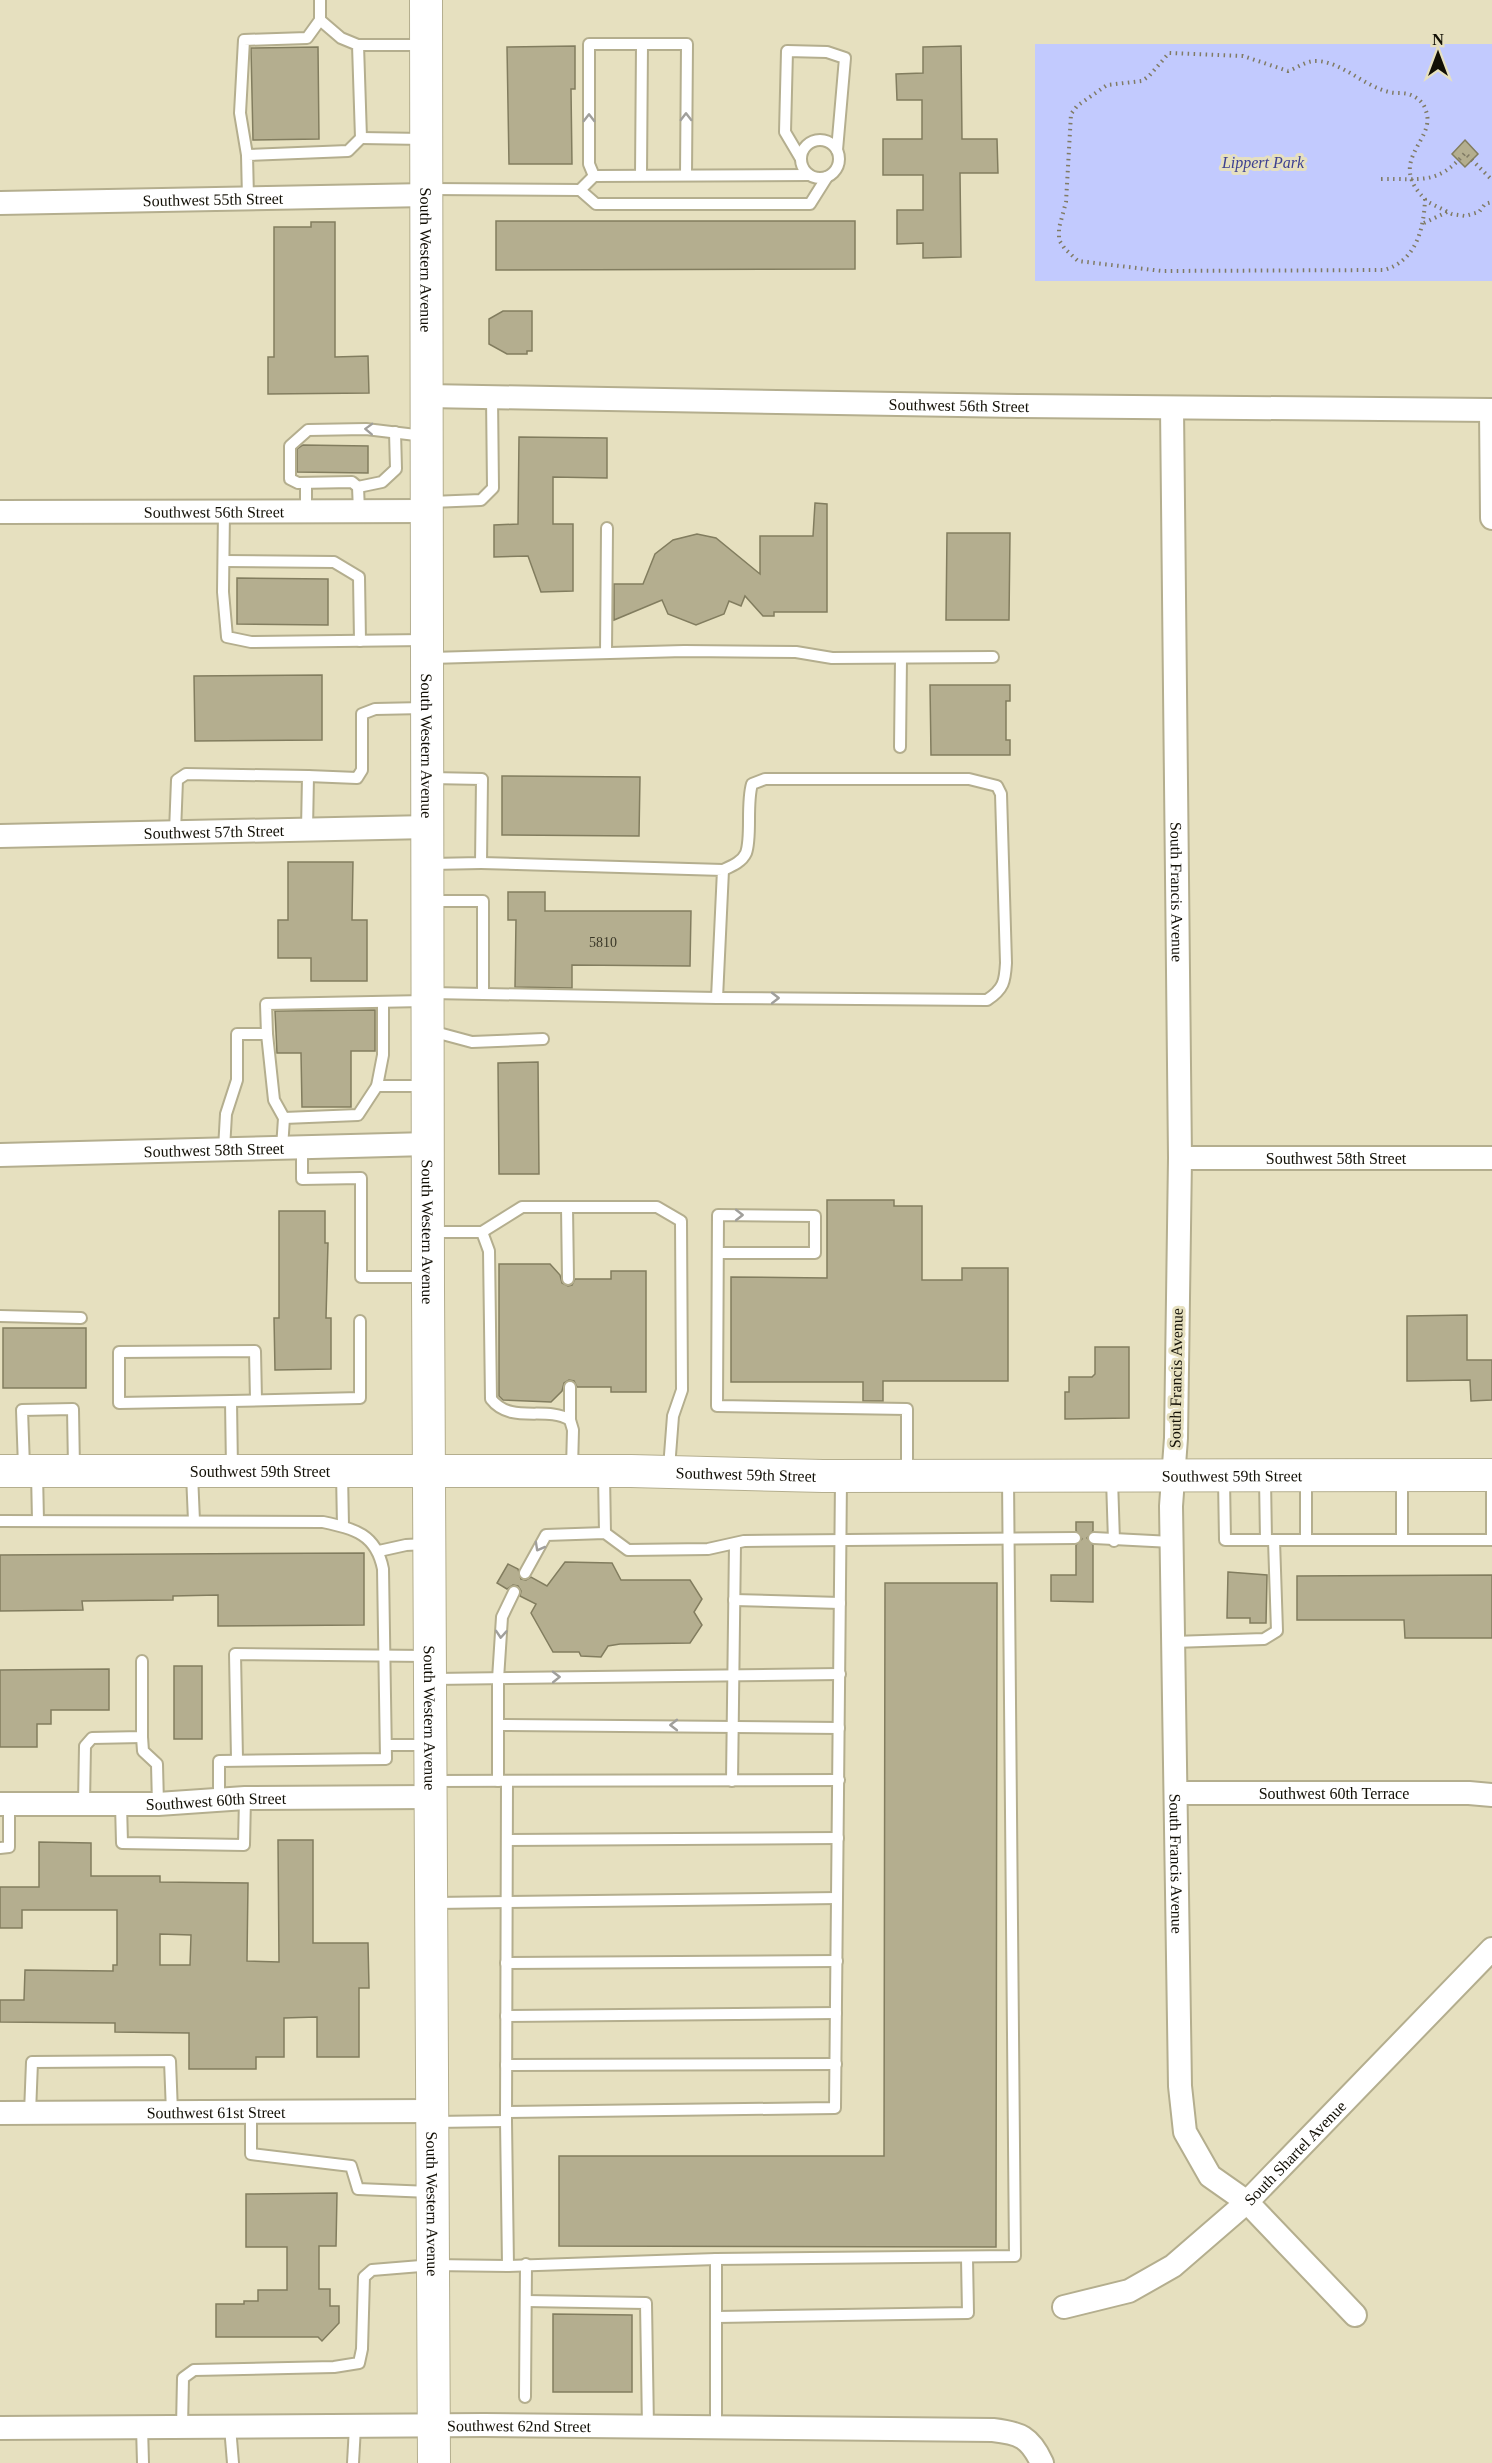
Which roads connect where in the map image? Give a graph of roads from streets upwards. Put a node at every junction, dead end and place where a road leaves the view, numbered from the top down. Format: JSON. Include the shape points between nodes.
{"nodes":[{"id":1,"x":426,"y":0,"type":"edge"},
{"id":2,"x":427,"y":192,"type":"junction"},
{"id":3,"x":0,"y":203,"type":"edge"},
{"id":4,"x":427,"y":396,"type":"junction"},
{"id":5,"x":1172,"y":408,"type":"junction"},
{"id":6,"x":1492,"y":410,"type":"edge"},
{"id":7,"x":428,"y":506,"type":"junction"},
{"id":8,"x":0,"y":512,"type":"edge"},
{"id":9,"x":1492,"y":518,"type":"edge"},
{"id":10,"x":428,"y":827,"type":"junction"},
{"id":11,"x":0,"y":836,"type":"edge"},
{"id":12,"x":428,"y":1144,"type":"junction"},
{"id":13,"x":0,"y":1155,"type":"edge"},
{"id":14,"x":1180,"y":1158,"type":"junction"},
{"id":15,"x":1492,"y":1158,"type":"edge"},
{"id":16,"x":20,"y":1471,"type":"edge"},
{"id":17,"x":429,"y":1471,"type":"junction"},
{"id":18,"x":1173,"y":1476,"type":"junction"},
{"id":19,"x":1492,"y":1476,"type":"edge"},
{"id":20,"x":431,"y":1789,"type":"junction"},
{"id":21,"x":1176,"y":1793,"type":"junction"},
{"id":22,"x":1492,"y":1795,"type":"edge"},
{"id":23,"x":5,"y":1804,"type":"edge"},
{"id":24,"x":1492,"y":1949,"type":"edge"},
{"id":25,"x":0,"y":2113,"type":"edge"},
{"id":26,"x":433,"y":2116,"type":"junction"},
{"id":27,"x":1246,"y":2202,"type":"junction"},
{"id":28,"x":1064,"y":2307,"type":"dead end"},
{"id":29,"x":1354,"y":2315,"type":"dead end"},
{"id":30,"x":434,"y":2426,"type":"junction"},
{"id":31,"x":0,"y":2428,"type":"edge"},
{"id":32,"x":1038,"y":2454,"type":"edge"},
{"id":33,"x":434,"y":2463,"type":"edge"}],
"edges":[{"from":1,"to":2,"type":"main road","name":"South Western Avenue"},
{"from":2,"to":3,"type":"street","name":"Southwest 55th Street"},
{"from":2,"to":4,"type":"main road","name":"South Western Avenue"},
{"from":4,"to":5,"type":"street","name":"Southwest 56th Street"},
{"from":4,"to":7,"type":"main road","name":"South Western Avenue"},
{"from":5,"to":6,"type":"street","name":"Southwest 56th Street"},
{"from":5,"to":14,"type":"street","name":"South Francis Avenue"},
{"from":6,"to":9,"type":"street"},
{"from":7,"to":8,"type":"street","name":"Southwest 56th Street","via":[[359,511]]},
{"from":7,"to":10,"type":"main road","name":"South Western Avenue"},
{"from":10,"to":11,"type":"street","name":"Southwest 57th Street"},
{"from":10,"to":12,"type":"main road","name":"South Western Avenue"},
{"from":12,"to":13,"type":"street","name":"Southwest 58th Street"},
{"from":12,"to":17,"type":"main road","name":"South Western Avenue"},
{"from":14,"to":15,"type":"street","name":"Southwest 58th Street"},
{"from":14,"to":18,"type":"street","name":"South Francis Avenue"},
{"from":16,"to":17,"type":"main road","name":"Southwest 59th Street"},
{"from":17,"to":18,"type":"main road","name":"Southwest 59th Street"},
{"from":17,"to":20,"type":"main road","name":"South Western Avenue"},
{"from":18,"to":19,"type":"main road","name":"Southwest 59th Street"},
{"from":18,"to":21,"type":"street","name":"South Francis Avenue"},
{"from":20,"to":23,"type":"street","name":"Southwest 60th Street","via":[[158,1804]]},
{"from":20,"to":26,"type":"main road","name":"South Western Avenue"},
{"from":21,"to":22,"type":"street","name":"Southwest 60th Terrace"},
{"from":21,"to":27,"type":"street","name":"South Francis Avenue","via":[[1180,2086],[1185,2132],[1210,2176]]},
{"from":24,"to":27,"type":"street","name":"South Shartel Avenue"},
{"from":25,"to":26,"type":"street","name":"Southwest 61st Street"},
{"from":26,"to":30,"type":"main road","name":"South Western Avenue"},
{"from":27,"to":28,"type":"street","name":"South Shartel Avenue","via":[[1173,2266],[1129,2291]]},
{"from":27,"to":29,"type":"street","name":"South Francis Avenue"},
{"from":30,"to":31,"type":"street","name":"Southwest 62nd Street"},
{"from":30,"to":32,"type":"street","name":"Southwest 62nd Street","via":[[993,2430],[1016,2432]]},
{"from":30,"to":33,"type":"main road","name":"South Western Avenue"}]}
